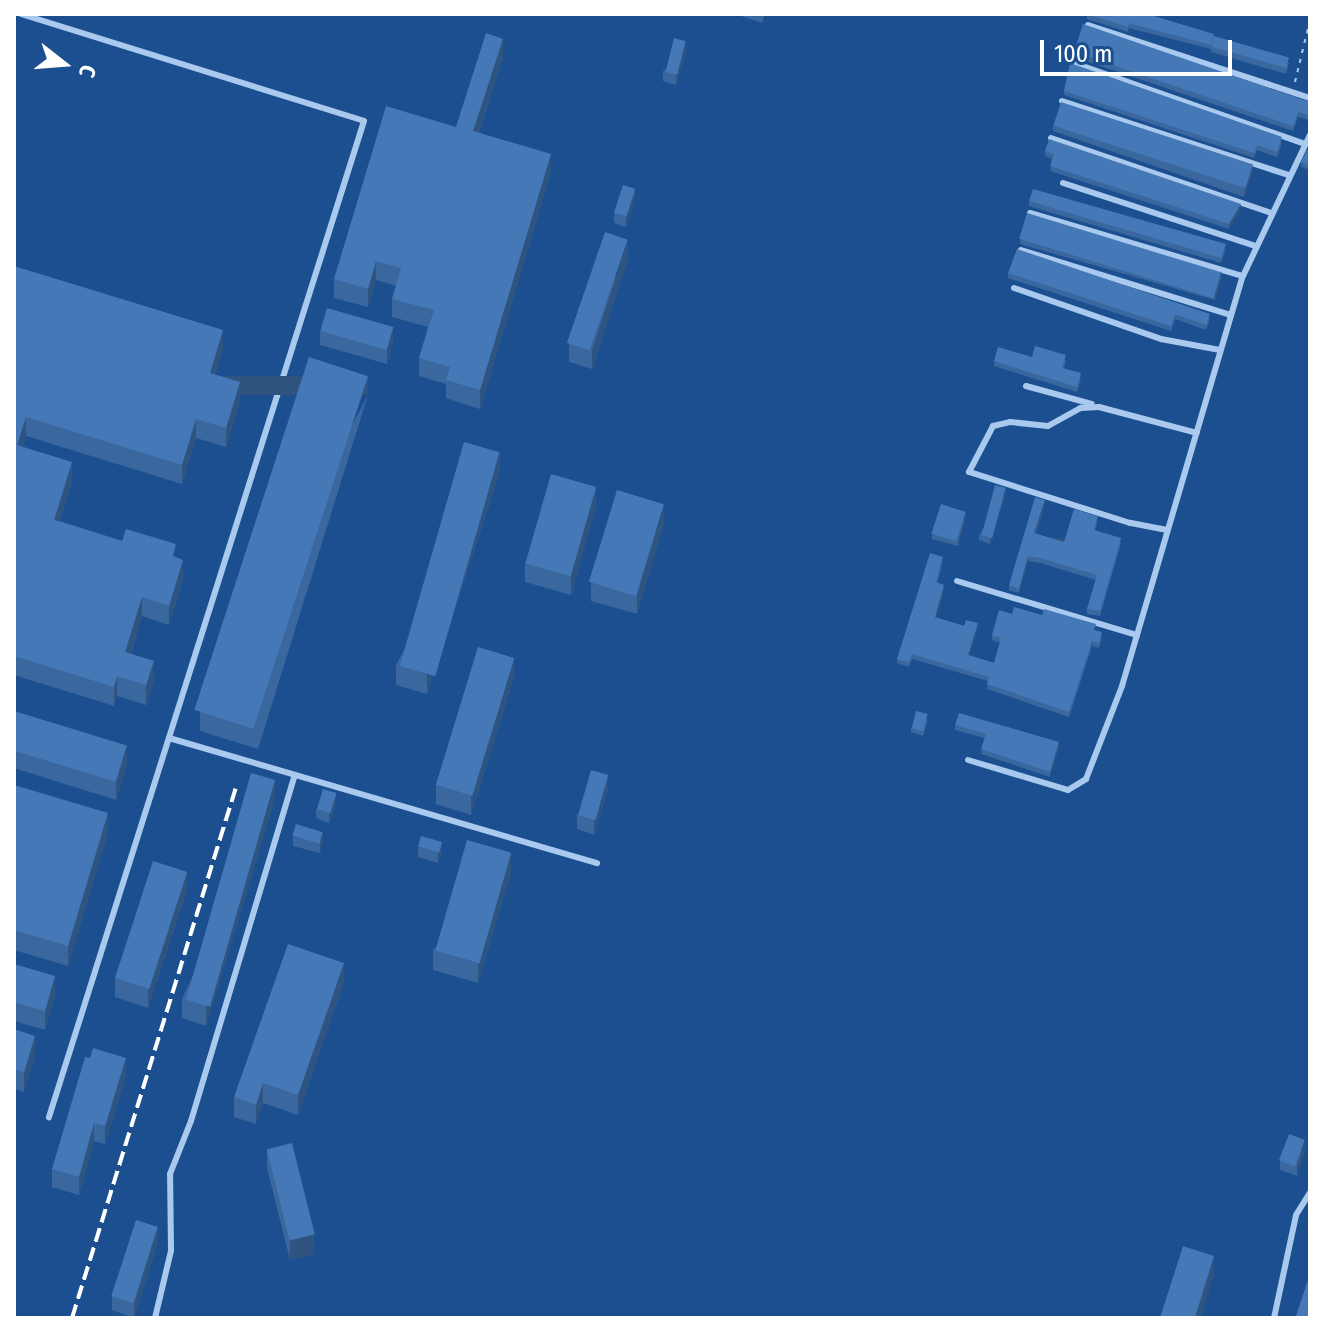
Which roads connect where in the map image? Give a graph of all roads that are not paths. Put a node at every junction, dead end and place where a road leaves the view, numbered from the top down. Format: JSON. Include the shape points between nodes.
{"nodes":[{"id":1,"x":21,"y":14,"type":"edge"},
{"id":2,"x":1088,"y":25,"type":"edge"},
{"id":3,"x":1074,"y":63,"type":"edge"},
{"id":4,"x":1310,"y":98,"type":"edge"},
{"id":5,"x":1062,"y":101,"type":"edge"},
{"id":6,"x":1310,"y":135,"type":"edge"},
{"id":7,"x":1051,"y":138,"type":"edge"},
{"id":8,"x":1303,"y":143,"type":"junction"},
{"id":9,"x":1288,"y":175,"type":"junction"},
{"id":10,"x":1063,"y":183,"type":"dead end"},
{"id":11,"x":1030,"y":213,"type":"edge"},
{"id":12,"x":1271,"y":213,"type":"junction"},
{"id":13,"x":1256,"y":246,"type":"junction"},
{"id":14,"x":1021,"y":250,"type":"edge"},
{"id":15,"x":1243,"y":276,"type":"junction"},
{"id":16,"x":1014,"y":288,"type":"dead end"},
{"id":17,"x":1231,"y":315,"type":"junction"},
{"id":18,"x":1220,"y":350,"type":"junction"},
{"id":19,"x":1026,"y":386,"type":"dead end"},
{"id":20,"x":1099,"y":407,"type":"junction"},
{"id":21,"x":1197,"y":433,"type":"junction"},
{"id":22,"x":1167,"y":530,"type":"junction"},
{"id":23,"x":957,"y":581,"type":"dead end"},
{"id":24,"x":1137,"y":635,"type":"junction"},
{"id":25,"x":169,"y":738,"type":"junction"},
{"id":26,"x":968,"y":760,"type":"dead end"},
{"id":27,"x":295,"y":775,"type":"junction"},
{"id":28,"x":597,"y":863,"type":"dead end"},
{"id":29,"x":49,"y":1117,"type":"dead end"},
{"id":30,"x":1310,"y":1193,"type":"edge"},
{"id":31,"x":155,"y":1318,"type":"edge"},
{"id":32,"x":1274,"y":1318,"type":"edge"}],
"edges":[{"from":1,"to":25,"type":"lane","via":[[364,121]]},
{"from":2,"to":4,"type":"lane"},
{"from":3,"to":8,"type":"lane"},
{"from":5,"to":9,"type":"lane"},
{"from":6,"to":8,"type":"lane"},
{"from":7,"to":12,"type":"lane"},
{"from":8,"to":9,"type":"lane"},
{"from":9,"to":12,"type":"lane"},
{"from":10,"to":13,"type":"lane"},
{"from":11,"to":15,"type":"lane"},
{"from":12,"to":13,"type":"lane"},
{"from":13,"to":15,"type":"lane"},
{"from":14,"to":17,"type":"lane"},
{"from":15,"to":17,"type":"lane"},
{"from":16,"to":18,"type":"lane","via":[[1161,339]]},
{"from":17,"to":18,"type":"lane"},
{"from":18,"to":21,"type":"lane"},
{"from":19,"to":20,"type":"lane"},
{"from":20,"to":21,"type":"lane"},
{"from":20,"to":22,"type":"lane","via":[[1081,408],[1048,426],[993,426],[969,472]]},
{"from":21,"to":22,"type":"lane"},
{"from":22,"to":24,"type":"lane"},
{"from":23,"to":24,"type":"lane"},
{"from":24,"to":26,"type":"lane","via":[[1086,779],[1068,790]]},
{"from":25,"to":27,"type":"lane"},
{"from":25,"to":29,"type":"lane"},
{"from":27,"to":28,"type":"lane"},
{"from":27,"to":31,"type":"lane","via":[[191,1121],[170,1174],[171,1251]]},
{"from":30,"to":32,"type":"lane","via":[[1296,1215]]}]}
